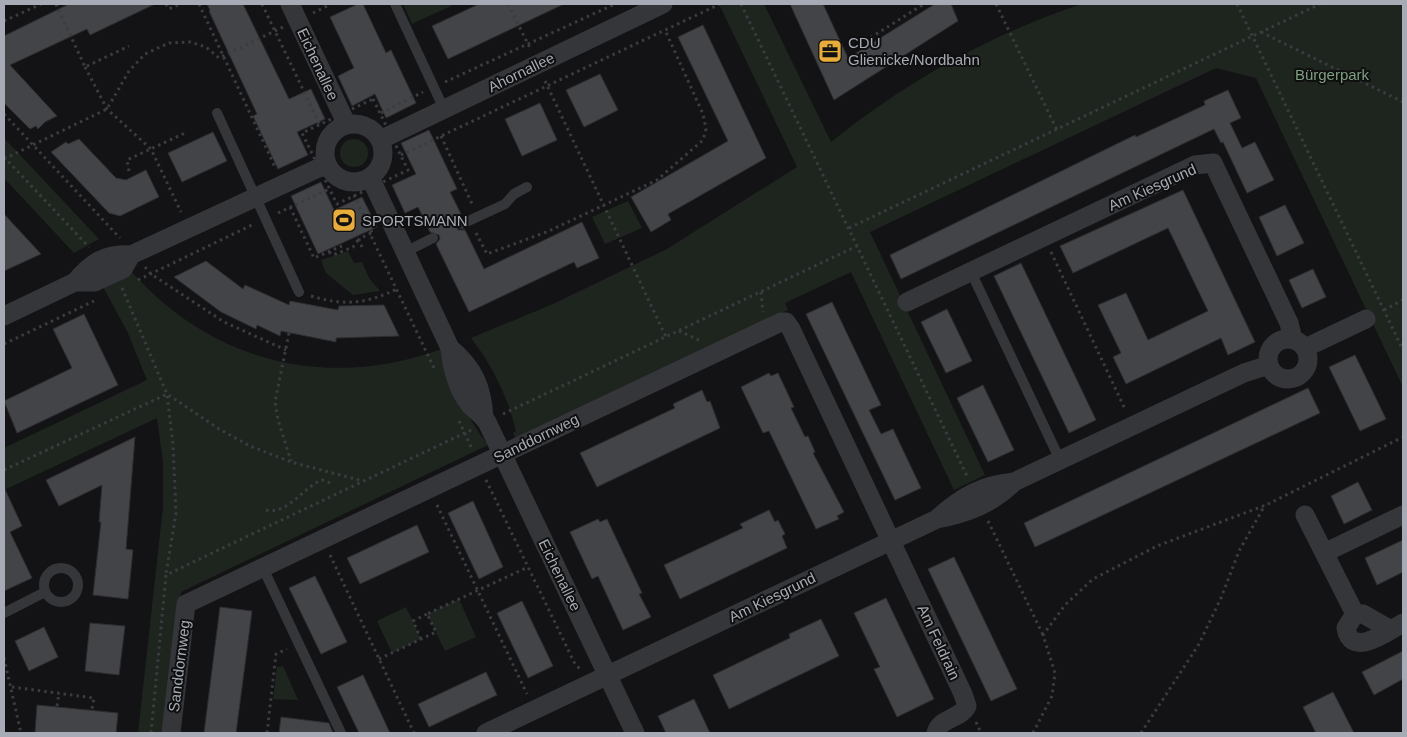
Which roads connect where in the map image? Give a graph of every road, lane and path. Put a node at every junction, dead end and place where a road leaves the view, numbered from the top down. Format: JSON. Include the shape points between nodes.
{"nodes":[{"id":1,"x":41,"y":4,"type":"edge"},
{"id":2,"x":56,"y":4,"type":"edge"},
{"id":3,"x":166,"y":4,"type":"edge"},
{"id":4,"x":180,"y":4,"type":"edge"},
{"id":5,"x":198,"y":4,"type":"edge"},
{"id":6,"x":262,"y":4,"type":"edge"},
{"id":7,"x":331,"y":4,"type":"edge"},
{"id":8,"x":395,"y":4,"type":"edge"},
{"id":9,"x":508,"y":4,"type":"edge"},
{"id":10,"x":615,"y":4,"type":"edge"},
{"id":11,"x":663,"y":4,"type":"edge"},
{"id":12,"x":720,"y":4,"type":"edge"},
{"id":13,"x":741,"y":4,"type":"edge"},
{"id":14,"x":924,"y":4,"type":"edge"},
{"id":15,"x":996,"y":4,"type":"edge"},
{"id":16,"x":1237,"y":4,"type":"edge"},
{"id":17,"x":1320,"y":4,"type":"edge"},
{"id":18,"x":294,"y":12,"type":"edge"},
{"id":19,"x":4,"y":21,"type":"edge"},
{"id":20,"x":665,"y":30,"type":"junction"},
{"id":21,"x":275,"y":31,"type":"junction"},
{"id":22,"x":1260,"y":32,"type":"junction"},
{"id":23,"x":1253,"y":37,"type":"junction"},
{"id":24,"x":528,"y":44,"type":"junction"},
{"id":25,"x":129,"y":46,"type":"dead end"},
{"id":26,"x":854,"y":48,"type":"dead end"},
{"id":27,"x":223,"y":56,"type":"junction"},
{"id":28,"x":537,"y":64,"type":"junction"},
{"id":29,"x":85,"y":67,"type":"junction"},
{"id":30,"x":547,"y":85,"type":"junction"},
{"id":31,"x":434,"y":87,"type":"junction"},
{"id":32,"x":415,"y":96,"type":"junction"},
{"id":33,"x":1403,"y":102,"type":"edge"},
{"id":34,"x":419,"y":104,"type":"dead end"},
{"id":35,"x":356,"y":107,"type":"dead end"},
{"id":36,"x":107,"y":109,"type":"junction"},
{"id":37,"x":444,"y":109,"type":"junction"},
{"id":38,"x":217,"y":113,"type":"dead end"},
{"id":39,"x":4,"y":114,"type":"edge"},
{"id":40,"x":320,"y":125,"type":"dead end"},
{"id":41,"x":347,"y":125,"type":"junction"},
{"id":42,"x":1057,"y":130,"type":"junction"},
{"id":43,"x":185,"y":132,"type":"dead end"},
{"id":44,"x":440,"y":136,"type":"junction"},
{"id":45,"x":380,"y":140,"type":"junction"},
{"id":46,"x":34,"y":145,"type":"junction"},
{"id":47,"x":151,"y":149,"type":"junction"},
{"id":48,"x":4,"y":158,"type":"edge"},
{"id":49,"x":327,"y":164,"type":"junction"},
{"id":50,"x":129,"y":171,"type":"dead end"},
{"id":51,"x":394,"y":176,"type":"dead end"},
{"id":52,"x":370,"y":177,"type":"junction"},
{"id":53,"x":283,"y":183,"type":"junction"},
{"id":54,"x":527,"y":187,"type":"dead end"},
{"id":55,"x":256,"y":196,"type":"junction"},
{"id":56,"x":292,"y":206,"type":"junction"},
{"id":57,"x":604,"y":206,"type":"junction"},
{"id":58,"x":266,"y":218,"type":"junction"},
{"id":59,"x":470,"y":220,"type":"junction"},
{"id":60,"x":189,"y":228,"type":"junction"},
{"id":61,"x":849,"y":228,"type":"junction"},
{"id":62,"x":378,"y":230,"type":"dead end"},
{"id":63,"x":372,"y":233,"type":"junction"},
{"id":64,"x":1044,"y":237,"type":"junction"},
{"id":65,"x":372,"y":238,"type":"dead end"},
{"id":66,"x":433,"y":238,"type":"dead end"},
{"id":67,"x":359,"y":239,"type":"junction"},
{"id":68,"x":342,"y":246,"type":"dead end"},
{"id":69,"x":857,"y":246,"type":"junction"},
{"id":70,"x":362,"y":247,"type":"dead end"},
{"id":71,"x":92,"y":250,"type":"dead end"},
{"id":72,"x":329,"y":252,"type":"junction"},
{"id":73,"x":404,"y":252,"type":"junction"},
{"id":74,"x":133,"y":254,"type":"junction"},
{"id":75,"x":971,"y":272,"type":"junction"},
{"id":76,"x":151,"y":274,"type":"junction"},
{"id":77,"x":136,"y":281,"type":"dead end"},
{"id":78,"x":129,"y":284,"type":"dead end"},
{"id":79,"x":122,"y":288,"type":"junction"},
{"id":80,"x":113,"y":292,"type":"dead end"},
{"id":81,"x":299,"y":292,"type":"dead end"},
{"id":82,"x":392,"y":292,"type":"dead end"},
{"id":83,"x":312,"y":296,"type":"dead end"},
{"id":84,"x":96,"y":300,"type":"dead end"},
{"id":85,"x":1403,"y":300,"type":"edge"},
{"id":86,"x":907,"y":302,"type":"dead end"},
{"id":87,"x":1384,"y":309,"type":"junction"},
{"id":88,"x":4,"y":316,"type":"edge"},
{"id":89,"x":1366,"y":319,"type":"joint"},
{"id":90,"x":289,"y":333,"type":"dead end"},
{"id":91,"x":666,"y":337,"type":"junction"},
{"id":92,"x":4,"y":344,"type":"edge"},
{"id":93,"x":1299,"y":344,"type":"junction"},
{"id":94,"x":286,"y":350,"type":"junction"},
{"id":95,"x":1403,"y":350,"type":"edge"},
{"id":96,"x":1269,"y":365,"type":"junction"},
{"id":97,"x":167,"y":394,"type":"junction"},
{"id":98,"x":485,"y":420,"type":"junction"},
{"id":99,"x":1133,"y":426,"type":"junction"},
{"id":100,"x":1403,"y":437,"type":"edge"},
{"id":101,"x":502,"y":454,"type":"junction"},
{"id":102,"x":1060,"y":460,"type":"junction"},
{"id":103,"x":291,"y":462,"type":"junction"},
{"id":104,"x":4,"y":470,"type":"edge"},
{"id":105,"x":968,"y":477,"type":"dead end"},
{"id":106,"x":363,"y":480,"type":"junction"},
{"id":107,"x":332,"y":484,"type":"dead end"},
{"id":108,"x":429,"y":489,"type":"junction"},
{"id":109,"x":1266,"y":504,"type":"junction"},
{"id":110,"x":266,"y":510,"type":"dead end"},
{"id":111,"x":1305,"y":514,"type":"dead end"},
{"id":112,"x":1403,"y":515,"type":"edge"},
{"id":113,"x":988,"y":521,"type":"dead end"},
{"id":114,"x":322,"y":539,"type":"junction"},
{"id":115,"x":891,"y":540,"type":"junction"},
{"id":116,"x":1324,"y":553,"type":"junction"},
{"id":117,"x":528,"y":567,"type":"dead end"},
{"id":118,"x":263,"y":568,"type":"junction"},
{"id":119,"x":166,"y":575,"type":"junction"},
{"id":120,"x":478,"y":590,"type":"junction"},
{"id":121,"x":45,"y":592,"type":"dead end"},
{"id":122,"x":4,"y":613,"type":"edge"},
{"id":123,"x":427,"y":614,"type":"junction"},
{"id":124,"x":1355,"y":614,"type":"junction"},
{"id":125,"x":1397,"y":626,"type":"edge"},
{"id":126,"x":1042,"y":635,"type":"junction"},
{"id":127,"x":421,"y":639,"type":"junction"},
{"id":128,"x":299,"y":644,"type":"junction"},
{"id":129,"x":4,"y":658,"type":"edge"},
{"id":130,"x":379,"y":659,"type":"junction"},
{"id":131,"x":608,"y":675,"type":"junction"},
{"id":132,"x":12,"y":687,"type":"junction"},
{"id":133,"x":59,"y":693,"type":"junction"},
{"id":134,"x":57,"y":706,"type":"dead end"},
{"id":135,"x":92,"y":709,"type":"dead end"},
{"id":136,"x":535,"y":710,"type":"junction"},
{"id":137,"x":21,"y":733,"type":"edge"},
{"id":138,"x":151,"y":733,"type":"edge"},
{"id":139,"x":171,"y":733,"type":"edge"},
{"id":140,"x":267,"y":733,"type":"edge"},
{"id":141,"x":341,"y":733,"type":"edge"},
{"id":142,"x":414,"y":733,"type":"edge"},
{"id":143,"x":486,"y":733,"type":"edge"},
{"id":144,"x":636,"y":733,"type":"edge"},
{"id":145,"x":936,"y":733,"type":"edge"},
{"id":146,"x":1033,"y":733,"type":"edge"},
{"id":147,"x":1141,"y":733,"type":"edge"}],
"edges":[{"from":1,"to":19,"type":"path"},
{"from":2,"to":29,"type":"path"},
{"from":3,"to":4,"type":"path","via":[[169,9]]},
{"from":5,"to":27,"type":"path"},
{"from":6,"to":21,"type":"path"},
{"from":7,"to":18,"type":"path"},
{"from":8,"to":31,"type":"lane"},
{"from":9,"to":24,"type":"path"},
{"from":10,"to":24,"type":"path"},
{"from":11,"to":28,"type":"street","name":"Ahornallee"},
{"from":12,"to":20,"type":"path"},
{"from":13,"to":61,"type":"path"},
{"from":14,"to":26,"type":"path"},
{"from":15,"to":42,"type":"path"},
{"from":16,"to":23,"type":"path"},
{"from":17,"to":22,"type":"path"},
{"from":18,"to":21,"type":"path"},
{"from":18,"to":41,"type":"street","name":"Eichenallee"},
{"from":20,"to":30,"type":"path"},
{"from":20,"to":57,"type":"path","via":[[703,114],[706,129],[703,140],[657,180]]},
{"from":21,"to":27,"type":"path"},
{"from":21,"to":40,"type":"path"},
{"from":22,"to":23,"type":"path"},
{"from":22,"to":33,"type":"path"},
{"from":23,"to":42,"type":"path"},
{"from":23,"to":87,"type":"path"},
{"from":24,"to":28,"type":"path"},
{"from":24,"to":31,"type":"path"},
{"from":25,"to":29,"type":"path"},
{"from":27,"to":36,"type":"path","via":[[218,58],[206,47],[190,42],[169,43],[145,54],[134,65]]},
{"from":27,"to":53,"type":"path"},
{"from":28,"to":30,"type":"path"},
{"from":28,"to":37,"type":"street","name":"Ahornallee"},
{"from":29,"to":36,"type":"path"},
{"from":30,"to":44,"type":"path"},
{"from":30,"to":57,"type":"path"},
{"from":31,"to":32,"type":"path"},
{"from":31,"to":37,"type":"lane"},
{"from":32,"to":34,"type":"path"},
{"from":32,"to":35,"type":"path","via":[[380,113],[373,98]]},
{"from":36,"to":46,"type":"path"},
{"from":36,"to":47,"type":"path"},
{"from":37,"to":45,"type":"street","name":"Ahornallee"},
{"from":38,"to":55,"type":"lane"},
{"from":39,"to":46,"type":"path"},
{"from":41,"to":45,"type":"street","via":[[366,127]]},
{"from":41,"to":49,"type":"street","via":[[336,130],[328,140]]},
{"from":42,"to":61,"type":"path"},
{"from":43,"to":47,"type":"path"},
{"from":44,"to":51,"type":"path","via":[[401,155],[408,170]]},
{"from":44,"to":59,"type":"path"},
{"from":45,"to":52,"type":"street","via":[[382,160]]},
{"from":46,"to":48,"type":"path"},
{"from":46,"to":74,"type":"path"},
{"from":47,"to":50,"type":"path","via":[[127,160]]},
{"from":47,"to":60,"type":"path"},
{"from":48,"to":71,"type":"path"},
{"from":49,"to":52,"type":"street","via":[[345,181],[358,182]]},
{"from":49,"to":53,"type":"street"},
{"from":52,"to":73,"type":"street","name":"Eichenallee"},
{"from":53,"to":55,"type":"street"},
{"from":53,"to":56,"type":"path"},
{"from":54,"to":59,"type":"lane","via":[[505,204]]},
{"from":55,"to":58,"type":"lane"},
{"from":55,"to":60,"type":"street"},
{"from":56,"to":58,"type":"path"},
{"from":56,"to":63,"type":"path","via":[[329,189],[337,204],[354,196]]},
{"from":56,"to":72,"type":"path","via":[[314,258]]},
{"from":57,"to":59,"type":"path","via":[[487,254]]},
{"from":57,"to":91,"type":"path"},
{"from":58,"to":76,"type":"path"},
{"from":58,"to":81,"type":"lane"},
{"from":60,"to":74,"type":"street"},
{"from":61,"to":69,"type":"path"},
{"from":62,"to":63,"type":"path"},
{"from":63,"to":65,"type":"path"},
{"from":63,"to":67,"type":"path"},
{"from":64,"to":75,"type":"street","name":"Am Kiesgrund"},
{"from":64,"to":93,"type":"street","name":"Am Kiesgrund","via":[[1195,165],[1213,162]]},
{"from":64,"to":99,"type":"path"},
{"from":66,"to":73,"type":"lane"},
{"from":67,"to":70,"type":"path"},
{"from":67,"to":72,"type":"path","via":[[353,247],[333,254]]},
{"from":68,"to":72,"type":"path"},
{"from":69,"to":91,"type":"path"},
{"from":69,"to":105,"type":"path"},
{"from":73,"to":98,"type":"street","name":"Eichenallee","via":[[450,348],[452,368],[459,386],[469,404]]},
{"from":74,"to":76,"type":"path"},
{"from":74,"to":88,"type":"street","via":[[123,269],[95,282],[75,282]]},
{"from":75,"to":86,"type":"street","name":"Am Kiesgrund"},
{"from":75,"to":102,"type":"lane"},
{"from":76,"to":77,"type":"path"},
{"from":76,"to":94,"type":"path","via":[[224,322]]},
{"from":78,"to":79,"type":"path"},
{"from":79,"to":80,"type":"path"},
{"from":79,"to":97,"type":"path"},
{"from":82,"to":83,"type":"path","via":[[368,301],[334,303]]},
{"from":84,"to":92,"type":"path"},
{"from":85,"to":87,"type":"path"},
{"from":87,"to":89,"type":"path"},
{"from":87,"to":95,"type":"path"},
{"from":89,"to":93,"type":"street"},
{"from":90,"to":94,"type":"path"},
{"from":91,"to":98,"type":"path"},
{"from":93,"to":96,"type":"street","via":[[1282,339],[1273,345],[1268,354]]},
{"from":93,"to":96,"type":"street","name":"Am Kiesgrund","via":[[1308,357],[1300,374],[1282,378]]},
{"from":94,"to":103,"type":"path","via":[[276,402]]},
{"from":96,"to":99,"type":"street","name":"Am Kiesgrund","via":[[1244,372]]},
{"from":97,"to":103,"type":"path","via":[[219,429],[250,446]]},
{"from":97,"to":104,"type":"path"},
{"from":97,"to":119,"type":"path","via":[[176,513]]},
{"from":98,"to":101,"type":"street","name":"Eichenallee"},
{"from":98,"to":106,"type":"path"},
{"from":99,"to":102,"type":"street","name":"Am Kiesgrund"},
{"from":100,"to":109,"type":"path"},
{"from":101,"to":108,"type":"street","name":"Sanddornweg"},
{"from":101,"to":115,"type":"street","name":"Sanddornweg","via":[[720,349],[786,322]]},
{"from":101,"to":131,"type":"street","name":"Eichenallee"},
{"from":102,"to":115,"type":"street","name":"Am Kiesgrund","via":[[1014,482],[1001,495],[982,506],[937,519]]},
{"from":103,"to":106,"type":"path"},
{"from":106,"to":119,"type":"path"},
{"from":107,"to":110,"type":"path","via":[[322,480],[311,484],[297,499],[273,511]]},
{"from":108,"to":114,"type":"street","name":"Sanddornweg"},
{"from":108,"to":120,"type":"path"},
{"from":109,"to":126,"type":"path","via":[[1157,546],[1093,579],[1065,605]]},
{"from":109,"to":147,"type":"path","via":[[1239,551],[1199,644]]},
{"from":111,"to":116,"type":"street"},
{"from":112,"to":116,"type":"street"},
{"from":113,"to":126,"type":"path"},
{"from":114,"to":118,"type":"street","name":"Sanddornweg"},
{"from":114,"to":130,"type":"path"},
{"from":115,"to":131,"type":"street","name":"Am Kiesgrund"},
{"from":115,"to":145,"type":"street","name":"Am Feldrain","via":[[967,706],[965,711],[937,728]]},
{"from":116,"to":124,"type":"street"},
{"from":117,"to":120,"type":"path"},
{"from":118,"to":128,"type":"lane"},
{"from":118,"to":139,"type":"street","name":"Sanddornweg","via":[[186,604]]},
{"from":119,"to":138,"type":"path"},
{"from":120,"to":123,"type":"path"},
{"from":120,"to":136,"type":"path"},
{"from":121,"to":122,"type":"lane"},
{"from":123,"to":127,"type":"path","via":[[413,621]]},
{"from":123,"to":127,"type":"path","via":[[436,632]]},
{"from":124,"to":125,"type":"street"},
{"from":124,"to":125,"type":"street","via":[[1346,628],[1347,636],[1358,644]]},
{"from":126,"to":146,"type":"path","via":[[1055,673],[1052,696]]},
{"from":127,"to":130,"type":"path"},
{"from":128,"to":140,"type":"path","via":[[276,654]]},
{"from":128,"to":141,"type":"lane"},
{"from":129,"to":132,"type":"path"},
{"from":130,"to":142,"type":"path"},
{"from":131,"to":136,"type":"street","name":"Am Kiesgrund"},
{"from":131,"to":144,"type":"street","name":"Eichenallee"},
{"from":132,"to":133,"type":"path"},
{"from":132,"to":137,"type":"path"},
{"from":133,"to":134,"type":"path"},
{"from":133,"to":135,"type":"path","via":[[94,698]]},
{"from":136,"to":143,"type":"street","name":"Am Kiesgrund"}]}
